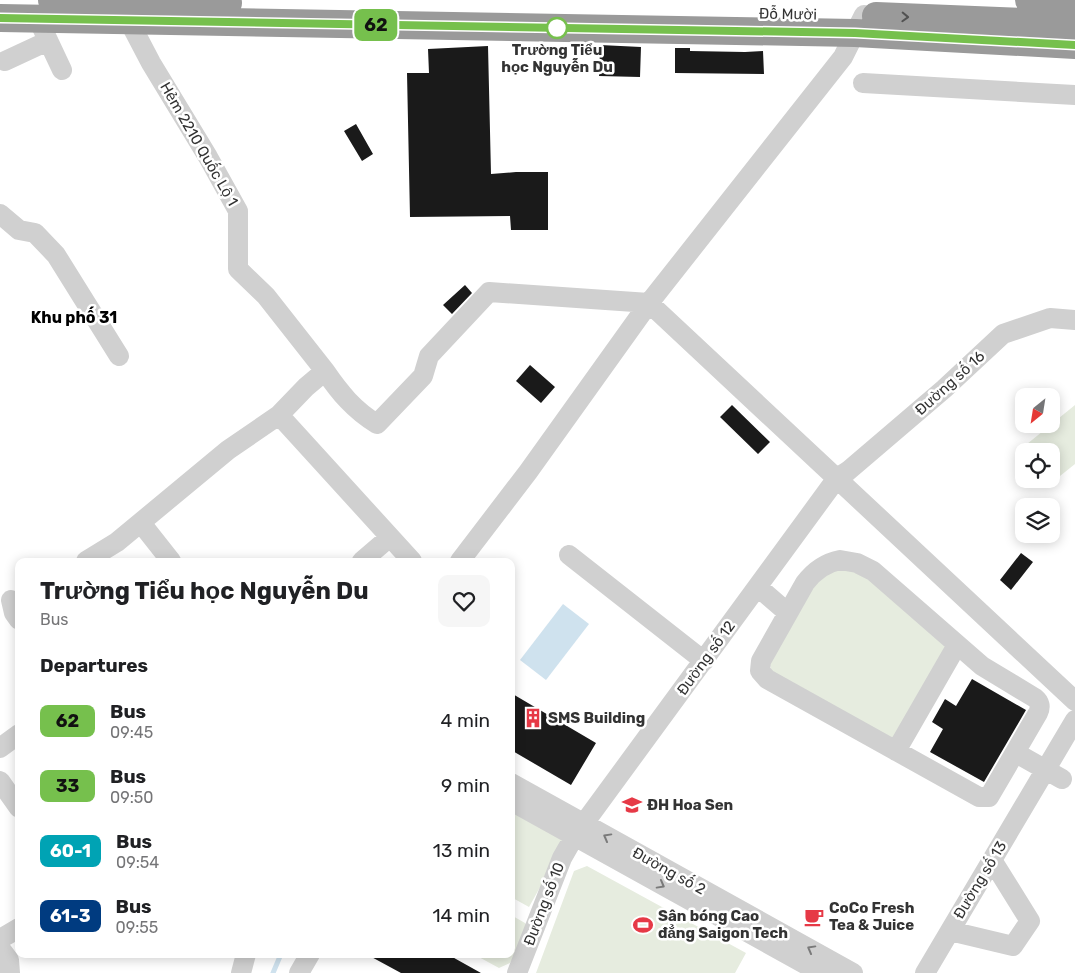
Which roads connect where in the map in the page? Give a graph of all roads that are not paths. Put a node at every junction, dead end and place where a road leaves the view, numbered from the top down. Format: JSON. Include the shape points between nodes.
{"nodes":[{"id":1,"x":1029,"y":0,"type":"edge"},
{"id":2,"x":1075,"y":2,"type":"edge"},
{"id":3,"x":0,"y":18,"type":"edge"},
{"id":4,"x":46,"y":20,"type":"edge"},
{"id":5,"x":129,"y":21,"type":"junction"},
{"id":6,"x":859,"y":24,"type":"junction"},
{"id":7,"x":1075,"y":24,"type":"edge"},
{"id":8,"x":1075,"y":45,"type":"edge"},
{"id":9,"x":5,"y":61,"type":"dead end"},
{"id":10,"x":62,"y":70,"type":"dead end"},
{"id":11,"x":863,"y":83,"type":"dead end"},
{"id":12,"x":1075,"y":95,"type":"edge"},
{"id":13,"x":0,"y":214,"type":"edge"},
{"id":14,"x":649,"y":303,"type":"junction"},
{"id":15,"x":1075,"y":320,"type":"edge"},
{"id":16,"x":119,"y":356,"type":"dead end"},
{"id":17,"x":325,"y":371,"type":"junction"},
{"id":18,"x":278,"y":415,"type":"junction"},
{"id":19,"x":837,"y":478,"type":"junction"},
{"id":20,"x":141,"y":523,"type":"junction"},
{"id":21,"x":390,"y":537,"type":"junction"},
{"id":22,"x":569,"y":555,"type":"dead end"},
{"id":23,"x":91,"y":558,"type":"edge"},
{"id":24,"x":169,"y":558,"type":"edge"},
{"id":25,"x":366,"y":558,"type":"edge"},
{"id":26,"x":409,"y":558,"type":"edge"},
{"id":27,"x":462,"y":558,"type":"edge"},
{"id":28,"x":758,"y":587,"type":"junction"},
{"id":29,"x":10,"y":599,"type":"edge"},
{"id":30,"x":788,"y":613,"type":"junction"},
{"id":31,"x":15,"y":614,"type":"edge"},
{"id":32,"x":957,"y":645,"type":"junction"},
{"id":33,"x":704,"y":661,"type":"junction"},
{"id":34,"x":1075,"y":701,"type":"edge"},
{"id":35,"x":1075,"y":720,"type":"edge"},
{"id":36,"x":15,"y":737,"type":"edge"},
{"id":37,"x":0,"y":748,"type":"edge"},
{"id":38,"x":896,"y":751,"type":"junction"},
{"id":39,"x":1016,"y":753,"type":"junction"},
{"id":40,"x":1061,"y":775,"type":"edge"},
{"id":41,"x":0,"y":782,"type":"edge"},
{"id":42,"x":515,"y":786,"type":"edge"},
{"id":43,"x":15,"y":803,"type":"edge"},
{"id":44,"x":515,"y":803,"type":"edge"},
{"id":45,"x":579,"y":830,"type":"junction"},
{"id":46,"x":992,"y":860,"type":"junction"},
{"id":47,"x":727,"y":913,"type":"junction"},
{"id":48,"x":15,"y":930,"type":"edge"},
{"id":49,"x":950,"y":931,"type":"junction"},
{"id":50,"x":0,"y":939,"type":"edge"},
{"id":51,"x":0,"y":948,"type":"edge"},
{"id":52,"x":245,"y":958,"type":"edge"},
{"id":53,"x":308,"y":958,"type":"edge"},
{"id":54,"x":10,"y":973,"type":"edge"},
{"id":55,"x":241,"y":973,"type":"edge"},
{"id":56,"x":299,"y":973,"type":"edge"},
{"id":57,"x":517,"y":973,"type":"edge"},
{"id":58,"x":821,"y":973,"type":"edge"},
{"id":59,"x":853,"y":973,"type":"edge"},
{"id":60,"x":925,"y":973,"type":"edge"}],
"edges":[{"from":1,"to":2,"type":"highway"},
{"from":3,"to":4,"type":"highway","name":"Đỗ Mười"},
{"from":4,"to":5,"type":"highway","name":"Đỗ Mười"},
{"from":4,"to":6,"type":"highway","name":"Đỗ Mười"},
{"from":4,"to":9,"type":"street"},
{"from":4,"to":10,"type":"street"},
{"from":5,"to":6,"type":"highway","name":"Đỗ Mười"},
{"from":5,"to":17,"type":"street","name":"Hẻm 2210 Quốc Lộ 1","via":[[238,211],[238,269],[266,296]]},
{"from":6,"to":7,"type":"highway","name":"Đỗ Mười","one_way":true},
{"from":6,"to":8,"type":"highway","name":"Đỗ Mười"},
{"from":6,"to":14,"type":"street","via":[[843,57]]},
{"from":11,"to":12,"type":"street"},
{"from":13,"to":16,"type":"street","via":[[19,230],[35,233],[56,255]]},
{"from":14,"to":17,"type":"street","name":"Hẻm 2210 Quốc Lộ 1","via":[[489,292],[429,356],[423,376],[377,424],[361,414]]},
{"from":14,"to":19,"type":"street"},
{"from":14,"to":27,"type":"street"},
{"from":15,"to":19,"type":"street","name":"Đường số 16","via":[[1050,318],[1004,334],[937,396]]},
{"from":17,"to":18,"type":"street"},
{"from":18,"to":20,"type":"street","via":[[228,450]]},
{"from":18,"to":21,"type":"street"},
{"from":19,"to":28,"type":"street","name":"Đường số 12"},
{"from":19,"to":34,"type":"street"},
{"from":20,"to":23,"type":"street"},
{"from":20,"to":24,"type":"street"},
{"from":21,"to":25,"type":"street"},
{"from":21,"to":26,"type":"street"},
{"from":22,"to":33,"type":"street"},
{"from":28,"to":30,"type":"street"},
{"from":28,"to":33,"type":"street","name":"Đường số 12"},
{"from":29,"to":31,"type":"street"},
{"from":30,"to":32,"type":"street","via":[[813,573],[832,562],[857,562],[873,571]]},
{"from":30,"to":38,"type":"street","via":[[761,661],[759,668],[762,674]]},
{"from":32,"to":38,"type":"street"},
{"from":32,"to":39,"type":"street","via":[[982,666],[1035,698],[1040,705]]},
{"from":33,"to":45,"type":"street","name":"Đường số 12"},
{"from":35,"to":40,"type":"street","name":"Đường số 13"},
{"from":36,"to":37,"type":"street"},
{"from":38,"to":39,"type":"street","via":[[985,798],[993,794]]},
{"from":39,"to":40,"type":"street"},
{"from":40,"to":46,"type":"street","name":"Đường số 13","via":[[1034,788]]},
{"from":41,"to":43,"type":"street"},
{"from":42,"to":45,"type":"street","name":"Đường số 2"},
{"from":44,"to":45,"type":"street","name":"Đường số 2"},
{"from":45,"to":47,"type":"street","name":"Đường số 2"},
{"from":45,"to":57,"type":"street","name":"Đường số 10","via":[[562,858]]},
{"from":46,"to":49,"type":"street","name":"Đường số 13"},
{"from":46,"to":49,"type":"street","via":[[1030,921],[1013,946]]},
{"from":47,"to":58,"type":"street","name":"Đường số 2"},
{"from":59,"to":47,"type":"street","name":"Đường số 2","one_way":true},
{"from":48,"to":50,"type":"street"},
{"from":49,"to":60,"type":"street","name":"Đường số 13"},
{"from":51,"to":54,"type":"street","via":[[9,960]]},
{"from":52,"to":55,"type":"street"},
{"from":53,"to":56,"type":"street"}]}
